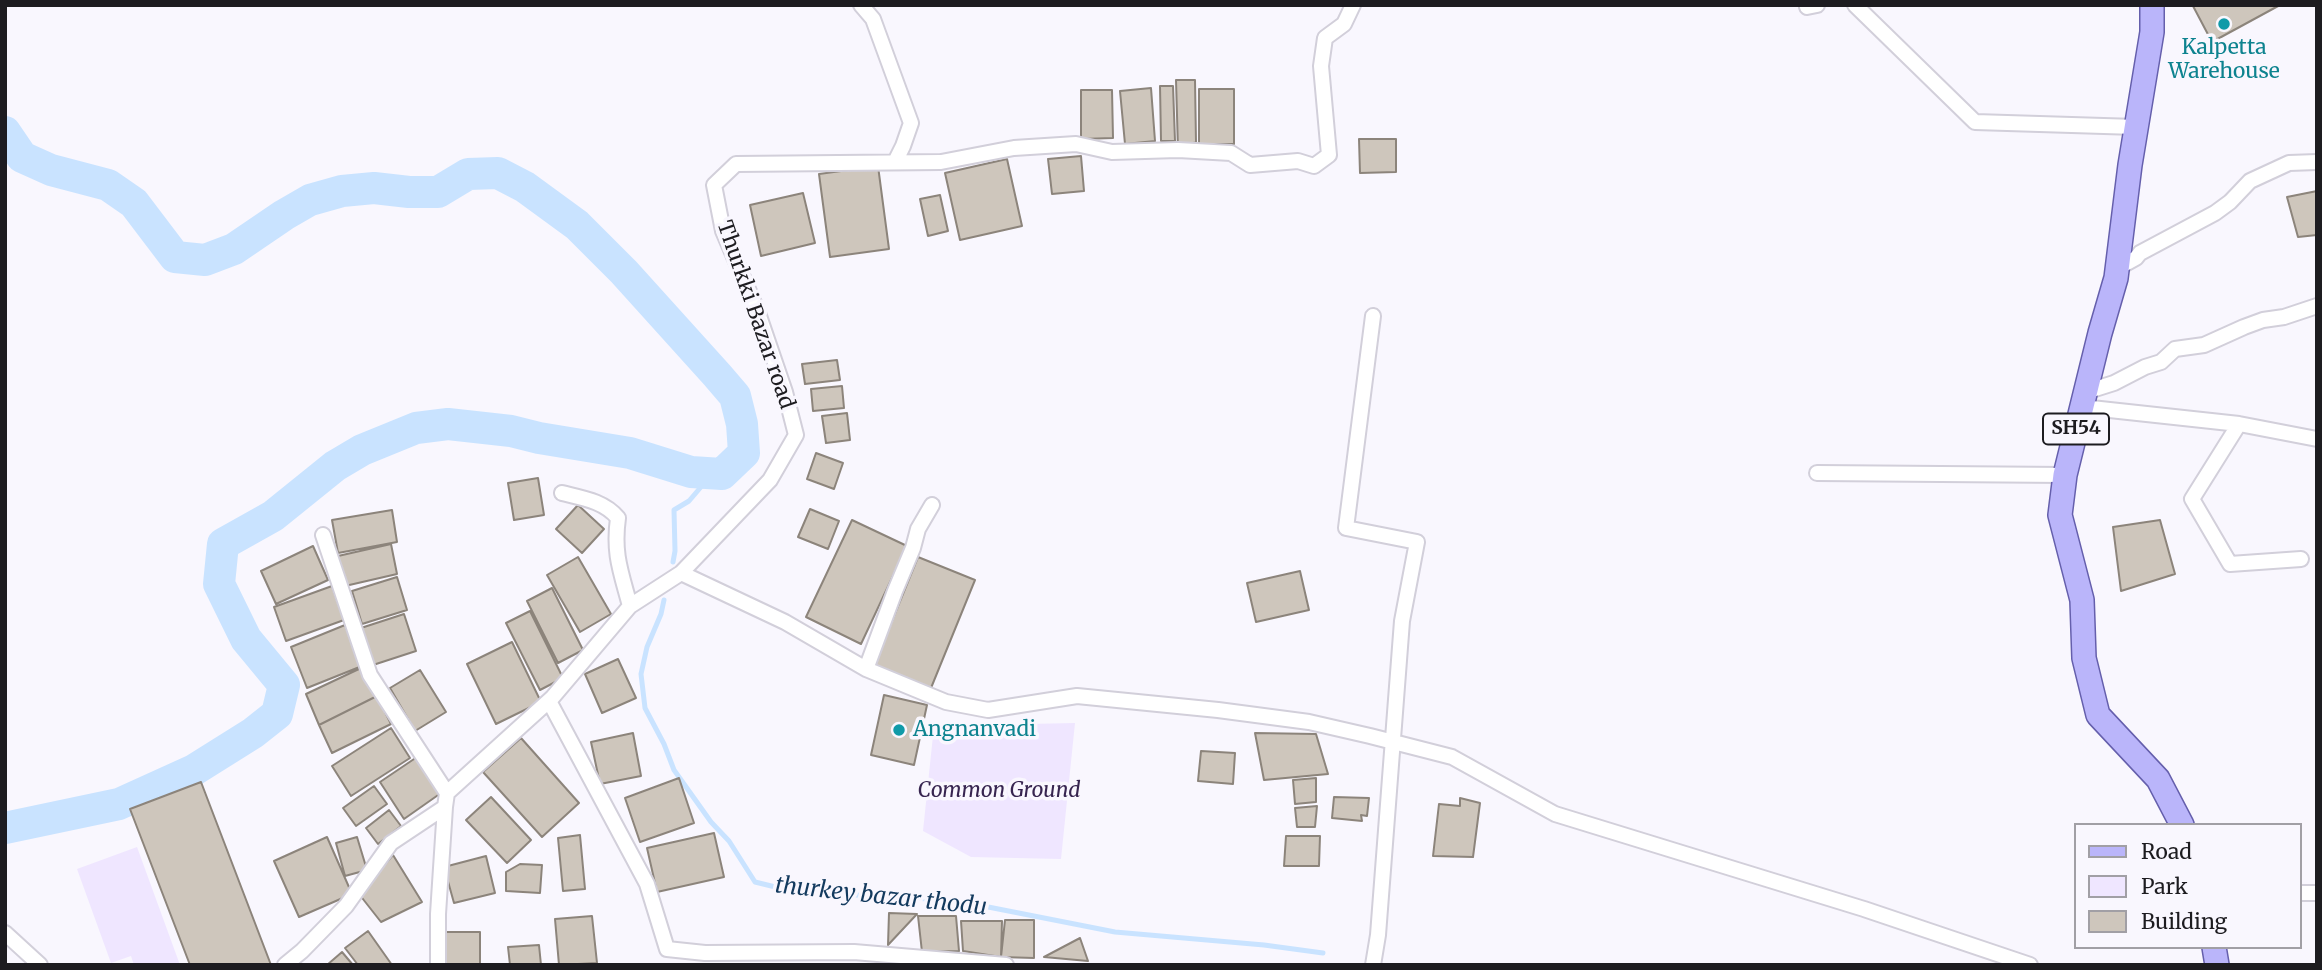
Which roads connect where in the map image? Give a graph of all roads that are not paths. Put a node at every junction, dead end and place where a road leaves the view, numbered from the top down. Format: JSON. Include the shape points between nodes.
{"nodes":[{"id":1,"x":861,"y":5,"type":"edge"},
{"id":2,"x":1353,"y":5,"type":"edge"},
{"id":3,"x":1855,"y":5,"type":"edge"},
{"id":4,"x":2152,"y":5,"type":"edge"},
{"id":5,"x":2136,"y":127,"type":"junction"},
{"id":6,"x":895,"y":162,"type":"junction"},
{"id":7,"x":2317,"y":162,"type":"edge"},
{"id":8,"x":2118,"y":268,"type":"junction"},
{"id":9,"x":2317,"y":306,"type":"edge"},
{"id":10,"x":1373,"y":316,"type":"dead end"},
{"id":11,"x":2084,"y":398,"type":"junction"},
{"id":12,"x":2239,"y":424,"type":"junction"},
{"id":13,"x":2317,"y":439,"type":"edge"},
{"id":14,"x":1817,"y":473,"type":"dead end"},
{"id":15,"x":2065,"y":475,"type":"junction"},
{"id":16,"x":562,"y":493,"type":"dead end"},
{"id":17,"x":932,"y":505,"type":"dead end"},
{"id":18,"x":323,"y":535,"type":"dead end"},
{"id":19,"x":2301,"y":559,"type":"dead end"},
{"id":20,"x":681,"y":573,"type":"junction"},
{"id":21,"x":630,"y":606,"type":"junction"},
{"id":22,"x":866,"y":669,"type":"junction"},
{"id":23,"x":549,"y":701,"type":"junction"},
{"id":24,"x":1394,"y":742,"type":"junction"},
{"id":25,"x":446,"y":800,"type":"junction"},
{"id":26,"x":2181,"y":823,"type":"edge"},
{"id":27,"x":5,"y":933,"type":"edge"},
{"id":28,"x":40,"y":965,"type":"edge"},
{"id":29,"x":285,"y":965,"type":"edge"},
{"id":30,"x":438,"y":965,"type":"edge"},
{"id":31,"x":1006,"y":965,"type":"edge"},
{"id":32,"x":1373,"y":965,"type":"edge"},
{"id":33,"x":2030,"y":965,"type":"edge"}],
"edges":[{"from":1,"to":6,"type":"street","via":[[873,19],[911,123]]},
{"from":2,"to":6,"type":"street","via":[[1344,24],[1325,38],[1321,66],[1329,155],[1314,166],[1298,161],[1251,165],[1231,153],[1112,152],[1076,144],[1014,148],[941,162]]},
{"from":3,"to":5,"type":"street","via":[[1975,122]]},
{"from":4,"to":5,"type":"main road","number":"SH54","via":[[2152,32]]},
{"from":5,"to":8,"type":"main road","number":"SH54"},
{"from":6,"to":20,"type":"street","name":"Thurkki Bazar road","via":[[736,164],[714,185],[723,230],[757,310],[796,435],[770,480]]},
{"from":7,"to":8,"type":"street","via":[[2289,163],[2250,181],[2215,213]]},
{"from":8,"to":11,"type":"main road","number":"SH54"},
{"from":9,"to":11,"type":"street","via":[[2253,323],[2204,345],[2175,349],[2161,362]]},
{"from":10,"to":24,"type":"street","via":[[1346,528],[1418,542],[1402,621]]},
{"from":11,"to":12,"type":"street"},
{"from":11,"to":15,"type":"main road","number":"SH54"},
{"from":12,"to":13,"type":"street"},
{"from":12,"to":19,"type":"street","via":[[2192,499],[2230,564]]},
{"from":14,"to":15,"type":"street"},
{"from":15,"to":26,"type":"main road","number":"SH54","via":[[2060,515],[2082,600],[2084,658],[2098,715],[2158,779]]},
{"from":16,"to":21,"type":"street","via":[[593,500],[618,517],[617,565]]},
{"from":17,"to":22,"type":"street","via":[[918,528]]},
{"from":18,"to":25,"type":"street","via":[[370,674]]},
{"from":20,"to":21,"type":"street","name":"Thurkki Bazar road"},
{"from":20,"to":22,"type":"street","via":[[785,622]]},
{"from":21,"to":23,"type":"street","name":"Thurkki Bazar road"},
{"from":22,"to":24,"type":"street","via":[[946,702],[988,710],[1077,696],[1309,722]]},
{"from":23,"to":25,"type":"street","name":"Thurkki Bazar road"},
{"from":23,"to":31,"type":"street","via":[[647,884],[667,949],[854,952]]},
{"from":24,"to":32,"type":"street"},
{"from":24,"to":33,"type":"street","via":[[1452,757],[1555,814]]},
{"from":25,"to":29,"type":"street","name":"Thurkki Bazar road","via":[[391,843],[346,906]]},
{"from":25,"to":30,"type":"street"},
{"from":27,"to":28,"type":"street"}]}
